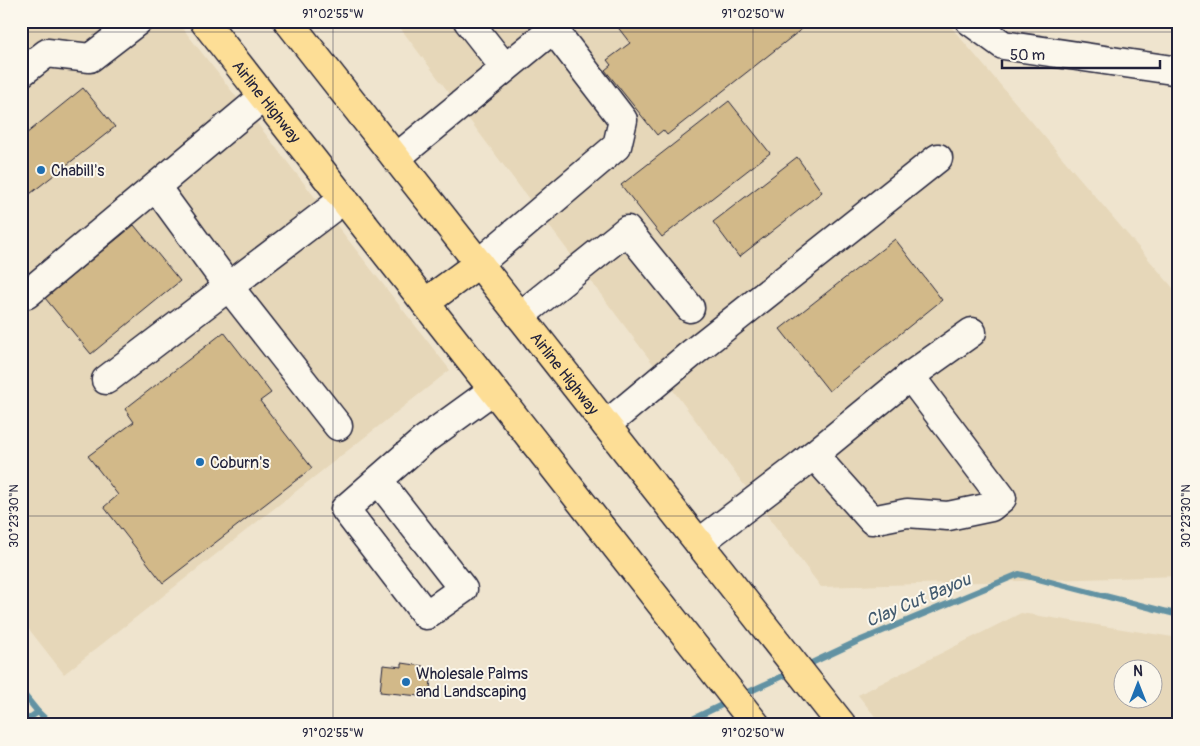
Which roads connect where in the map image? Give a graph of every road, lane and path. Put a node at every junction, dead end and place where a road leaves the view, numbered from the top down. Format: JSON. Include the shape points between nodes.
{"nodes":[{"id":1,"x":138,"y":21,"type":"edge"},
{"id":2,"x":204,"y":21,"type":"edge"},
{"id":3,"x":288,"y":21,"type":"edge"},
{"id":4,"x":468,"y":21,"type":"edge"},
{"id":5,"x":970,"y":21,"type":"edge"},
{"id":6,"x":550,"y":25,"type":"edge"},
{"id":7,"x":504,"y":68,"type":"junction"},
{"id":8,"x":1179,"y":71,"type":"edge"},
{"id":9,"x":21,"y":73,"type":"edge"},
{"id":10,"x":263,"y":97,"type":"junction"},
{"id":11,"x":396,"y":158,"type":"junction"},
{"id":12,"x":938,"y":158,"type":"dead end"},
{"id":13,"x":156,"y":187,"type":"junction"},
{"id":14,"x":344,"y":200,"type":"junction"},
{"id":15,"x":478,"y":263,"type":"junction"},
{"id":16,"x":229,"y":287,"type":"junction"},
{"id":17,"x":27,"y":294,"type":"dead end"},
{"id":18,"x":425,"y":303,"type":"junction"},
{"id":19,"x":690,"y":308,"type":"dead end"},
{"id":20,"x":520,"y":316,"type":"junction"},
{"id":21,"x":972,"y":332,"type":"dead end"},
{"id":22,"x":910,"y":376,"type":"junction"},
{"id":23,"x":106,"y":380,"type":"dead end"},
{"id":24,"x":493,"y":390,"type":"junction"},
{"id":25,"x":606,"y":425,"type":"junction"},
{"id":26,"x":338,"y":426,"type":"dead end"},
{"id":27,"x":814,"y":455,"type":"junction"},
{"id":28,"x":378,"y":480,"type":"junction"},
{"id":29,"x":699,"y":543,"type":"junction"},
{"id":30,"x":839,"y":721,"type":"edge"},
{"id":31,"x":756,"y":725,"type":"edge"}],
"edges":[{"from":1,"to":9,"type":"street","via":[[90,58],[47,53]]},
{"from":2,"to":10,"type":"highway","name":"Airline Highway"},
{"from":3,"to":11,"type":"highway","name":"Airline Highway"},
{"from":4,"to":7,"type":"street"},
{"from":5,"to":8,"type":"street","via":[[1003,45]]},
{"from":6,"to":7,"type":"street"},
{"from":6,"to":15,"type":"street","via":[[623,120],[617,146]]},
{"from":7,"to":11,"type":"street"},
{"from":10,"to":13,"type":"street"},
{"from":10,"to":14,"type":"highway","name":"Airline Highway"},
{"from":11,"to":15,"type":"highway","name":"Airline Highway"},
{"from":12,"to":25,"type":"street"},
{"from":13,"to":16,"type":"street"},
{"from":13,"to":17,"type":"street"},
{"from":14,"to":16,"type":"street"},
{"from":14,"to":18,"type":"highway","name":"Airline Highway"},
{"from":15,"to":18,"type":"highway"},
{"from":15,"to":20,"type":"highway","name":"Airline Highway"},
{"from":16,"to":23,"type":"street"},
{"from":16,"to":26,"type":"street"},
{"from":18,"to":24,"type":"highway","name":"Airline Highway"},
{"from":19,"to":20,"type":"street","via":[[627,230]]},
{"from":20,"to":25,"type":"highway","name":"Airline Highway"},
{"from":21,"to":22,"type":"street"},
{"from":22,"to":27,"type":"street"},
{"from":22,"to":27,"type":"street","via":[[1002,498],[991,507],[948,516],[907,513],[872,520]]},
{"from":24,"to":28,"type":"street","via":[[424,440]]},
{"from":24,"to":31,"type":"highway","name":"Airline Highway"},
{"from":25,"to":29,"type":"highway","name":"Airline Highway"},
{"from":27,"to":29,"type":"street"},
{"from":28,"to":28,"type":"street","via":[[345,509],[426,615],[463,589]]},
{"from":29,"to":30,"type":"highway","name":"Airline Highway"}]}
